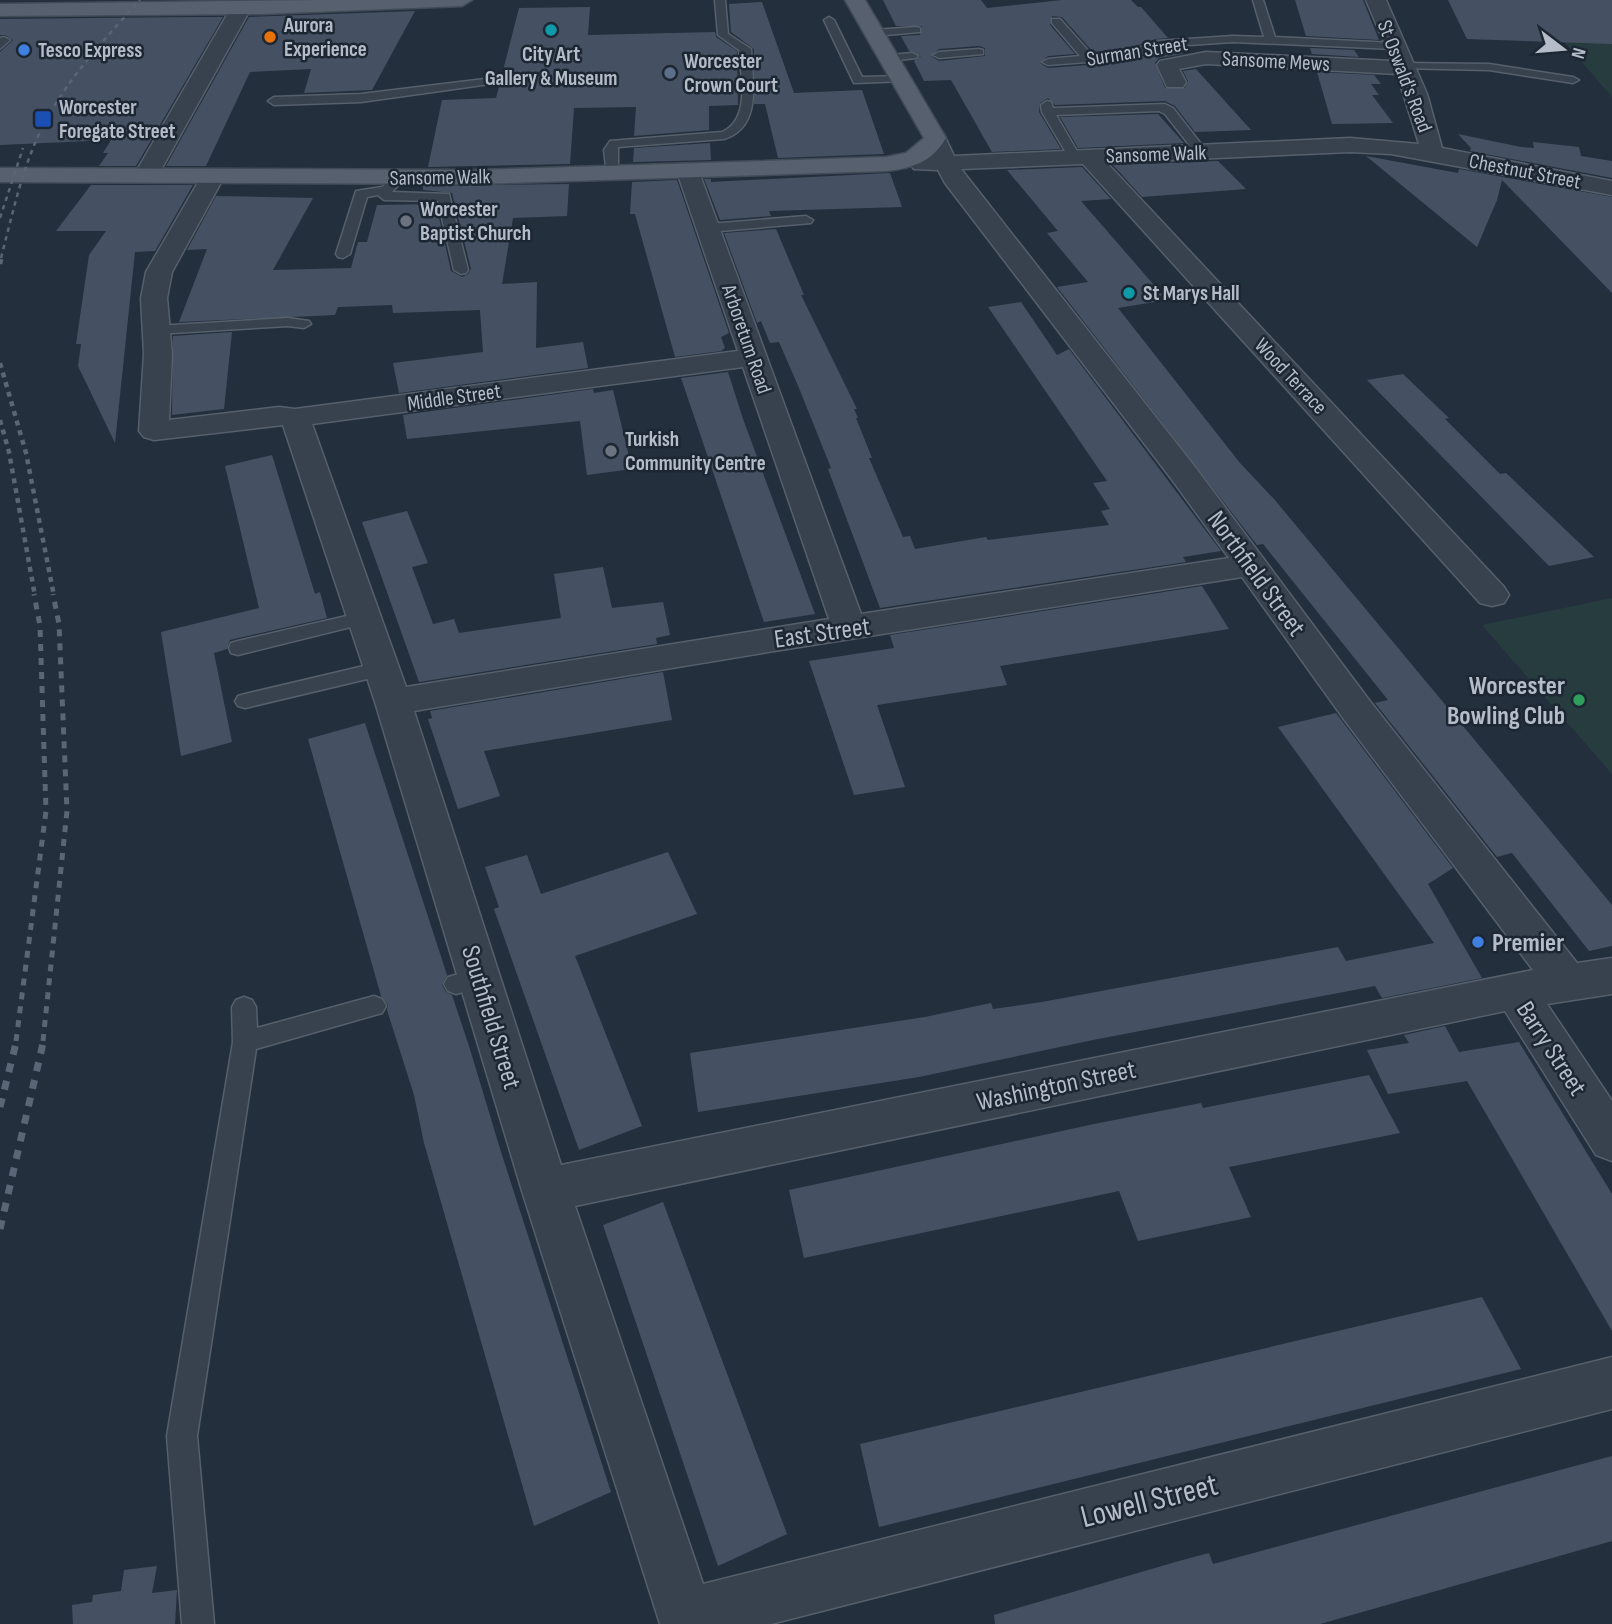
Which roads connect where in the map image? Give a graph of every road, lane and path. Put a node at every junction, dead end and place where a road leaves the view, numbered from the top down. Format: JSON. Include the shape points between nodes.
{"nodes":[{"id":1,"x":462,"y":0,"type":"edge"},
{"id":2,"x":720,"y":0,"type":"edge"},
{"id":3,"x":855,"y":0,"type":"edge"},
{"id":4,"x":1258,"y":0,"type":"edge"},
{"id":5,"x":1376,"y":0,"type":"edge"},
{"id":6,"x":241,"y":8,"type":"junction"},
{"id":7,"x":0,"y":10,"type":"edge"},
{"id":8,"x":829,"y":20,"type":"dead end"},
{"id":9,"x":1056,"y":20,"type":"dead end"},
{"id":10,"x":916,"y":30,"type":"dead end"},
{"id":11,"x":874,"y":33,"type":"junction"},
{"id":12,"x":1270,"y":41,"type":"junction"},
{"id":13,"x":979,"y":52,"type":"dead end"},
{"id":14,"x":939,"y":55,"type":"dead end"},
{"id":15,"x":912,"y":56,"type":"dead end"},
{"id":16,"x":889,"y":58,"type":"junction"},
{"id":17,"x":1089,"y":59,"type":"junction"},
{"id":18,"x":1400,"y":60,"type":"junction"},
{"id":19,"x":1048,"y":62,"type":"dead end"},
{"id":20,"x":901,"y":79,"type":"junction"},
{"id":21,"x":1573,"y":80,"type":"dead end"},
{"id":22,"x":493,"y":81,"type":"dead end"},
{"id":23,"x":1175,"y":82,"type":"dead end"},
{"id":24,"x":274,"y":101,"type":"dead end"},
{"id":25,"x":941,"y":151,"type":"junction"},
{"id":26,"x":1202,"y":153,"type":"junction"},
{"id":27,"x":1432,"y":153,"type":"junction"},
{"id":28,"x":1082,"y":158,"type":"junction"},
{"id":29,"x":883,"y":164,"type":"joint"},
{"id":30,"x":688,"y":169,"type":"junction"},
{"id":31,"x":612,"y":172,"type":"junction"},
{"id":32,"x":214,"y":173,"type":"junction"},
{"id":33,"x":0,"y":175,"type":"edge"},
{"id":34,"x":145,"y":177,"type":"junction"},
{"id":35,"x":392,"y":184,"type":"junction"},
{"id":36,"x":1603,"y":187,"type":"edge"},
{"id":37,"x":1612,"y":202,"type":"edge"},
{"id":38,"x":806,"y":220,"type":"dead end"},
{"id":39,"x":709,"y":228,"type":"junction"},
{"id":40,"x":343,"y":254,"type":"dead end"},
{"id":41,"x":461,"y":270,"type":"dead end"},
{"id":42,"x":304,"y":324,"type":"dead end"},
{"id":43,"x":156,"y":330,"type":"junction"},
{"id":44,"x":753,"y":357,"type":"junction"},
{"id":45,"x":295,"y":418,"type":"junction"},
{"id":46,"x":1252,"y":565,"type":"junction"},
{"id":47,"x":1492,"y":595,"type":"dead end"},
{"id":48,"x":364,"y":618,"type":"junction"},
{"id":49,"x":849,"y":628,"type":"junction"},
{"id":50,"x":237,"y":648,"type":"dead end"},
{"id":51,"x":387,"y":686,"type":"junction"},
{"id":52,"x":245,"y":701,"type":"dead end"},
{"id":53,"x":1612,"y":976,"type":"edge"},
{"id":54,"x":1567,"y":982,"type":"junction"},
{"id":55,"x":1515,"y":991,"type":"junction"},
{"id":56,"x":374,"y":1006,"type":"dead end"},
{"id":57,"x":244,"y":1007,"type":"dead end"},
{"id":58,"x":245,"y":1042,"type":"junction"},
{"id":59,"x":1612,"y":1140,"type":"edge"},
{"id":60,"x":546,"y":1191,"type":"junction"},
{"id":61,"x":1612,"y":1383,"type":"edge"},
{"id":62,"x":683,"y":1621,"type":"edge"},
{"id":63,"x":198,"y":1624,"type":"edge"}],
"edges":[{"from":1,"to":6,"type":"main road"},
{"from":2,"to":31,"type":"lane","via":[[723,36],[745,49],[748,106],[733,131],[614,144],[610,150]]},
{"from":3,"to":11,"type":"main road"},
{"from":4,"to":12,"type":"lane"},
{"from":5,"to":18,"type":"street","name":"St Oswald's Road"},
{"from":6,"to":7,"type":"main road"},
{"from":6,"to":34,"type":"street"},
{"from":8,"to":20,"type":"lane","via":[[858,81]]},
{"from":9,"to":17,"type":"lane"},
{"from":10,"to":11,"type":"lane"},
{"from":11,"to":16,"type":"main road"},
{"from":12,"to":17,"type":"lane","name":"Surman Street","via":[[1157,44],[1126,56]]},
{"from":12,"to":18,"type":"lane","name":"Surman Street"},
{"from":13,"to":14,"type":"lane"},
{"from":15,"to":16,"type":"lane"},
{"from":16,"to":20,"type":"main road"},
{"from":17,"to":19,"type":"lane","name":"Surman Street"},
{"from":18,"to":21,"type":"lane","name":"Surman Street"},
{"from":18,"to":23,"type":"street","name":"Sansome Mews","via":[[1206,58],[1167,65]]},
{"from":18,"to":27,"type":"street","name":"St Oswald's Road","via":[[1429,132]]},
{"from":20,"to":25,"type":"main road"},
{"from":22,"to":24,"type":"lane","via":[[361,98]]},
{"from":25,"to":28,"type":"street","name":"Sansome Walk"},
{"from":25,"to":29,"type":"street","name":"Sansome Walk"},
{"from":25,"to":46,"type":"street","name":"Northfield Street","via":[[953,178]]},
{"from":26,"to":27,"type":"street","name":"Sansome Walk","via":[[1350,145]]},
{"from":26,"to":28,"type":"street","name":"Sansome Walk"},
{"from":26,"to":28,"type":"lane","via":[[1161,107],[1048,109]]},
{"from":27,"to":36,"type":"street","name":"Chestnut Street"},
{"from":28,"to":47,"type":"street","name":"Wood Terrace"},
{"from":29,"to":30,"type":"main road","name":"Sansome Walk"},
{"from":30,"to":31,"type":"main road","name":"Sansome Walk"},
{"from":30,"to":39,"type":"street","name":"Arboretum Road"},
{"from":31,"to":35,"type":"main road","name":"Sansome Walk"},
{"from":32,"to":34,"type":"main road","name":"Sansome Walk"},
{"from":32,"to":35,"type":"main road","name":"Sansome Walk"},
{"from":32,"to":43,"type":"street","via":[[159,272],[154,298]]},
{"from":33,"to":34,"type":"main road","name":"Sansome Walk"},
{"from":35,"to":40,"type":"lane","via":[[361,194]]},
{"from":35,"to":41,"type":"lane","via":[[384,196],[444,197]]},
{"from":36,"to":37,"type":"street","name":"Chestnut Street"},
{"from":38,"to":39,"type":"lane"},
{"from":39,"to":44,"type":"street","name":"Arboretum Road"},
{"from":42,"to":43,"type":"lane"},
{"from":43,"to":45,"type":"street","name":"Middle Street","via":[[154,430]]},
{"from":44,"to":45,"type":"street","name":"Middle Street"},
{"from":44,"to":49,"type":"street","name":"Arboretum Road"},
{"from":45,"to":48,"type":"street","name":"Southfield Street"},
{"from":46,"to":49,"type":"street","name":"East Street"},
{"from":46,"to":54,"type":"street","name":"Northfield Street","via":[[1356,709]]},
{"from":48,"to":50,"type":"lane"},
{"from":48,"to":51,"type":"street","name":"Southfield Street"},
{"from":49,"to":51,"type":"street","name":"East Street"},
{"from":51,"to":52,"type":"lane"},
{"from":51,"to":60,"type":"street","name":"Southfield Street","via":[[468,981]]},
{"from":53,"to":54,"type":"street","name":"Washington Street"},
{"from":54,"to":55,"type":"street","name":"Washington Street"},
{"from":55,"to":59,"type":"street","name":"Barry Street"},
{"from":55,"to":60,"type":"street","name":"Washington Street"},
{"from":56,"to":58,"type":"lane"},
{"from":57,"to":58,"type":"lane"},
{"from":58,"to":63,"type":"lane","via":[[182,1436]]},
{"from":60,"to":62,"type":"street","name":"Southfield Street"},
{"from":61,"to":62,"type":"street","name":"Lowell Street"}]}
